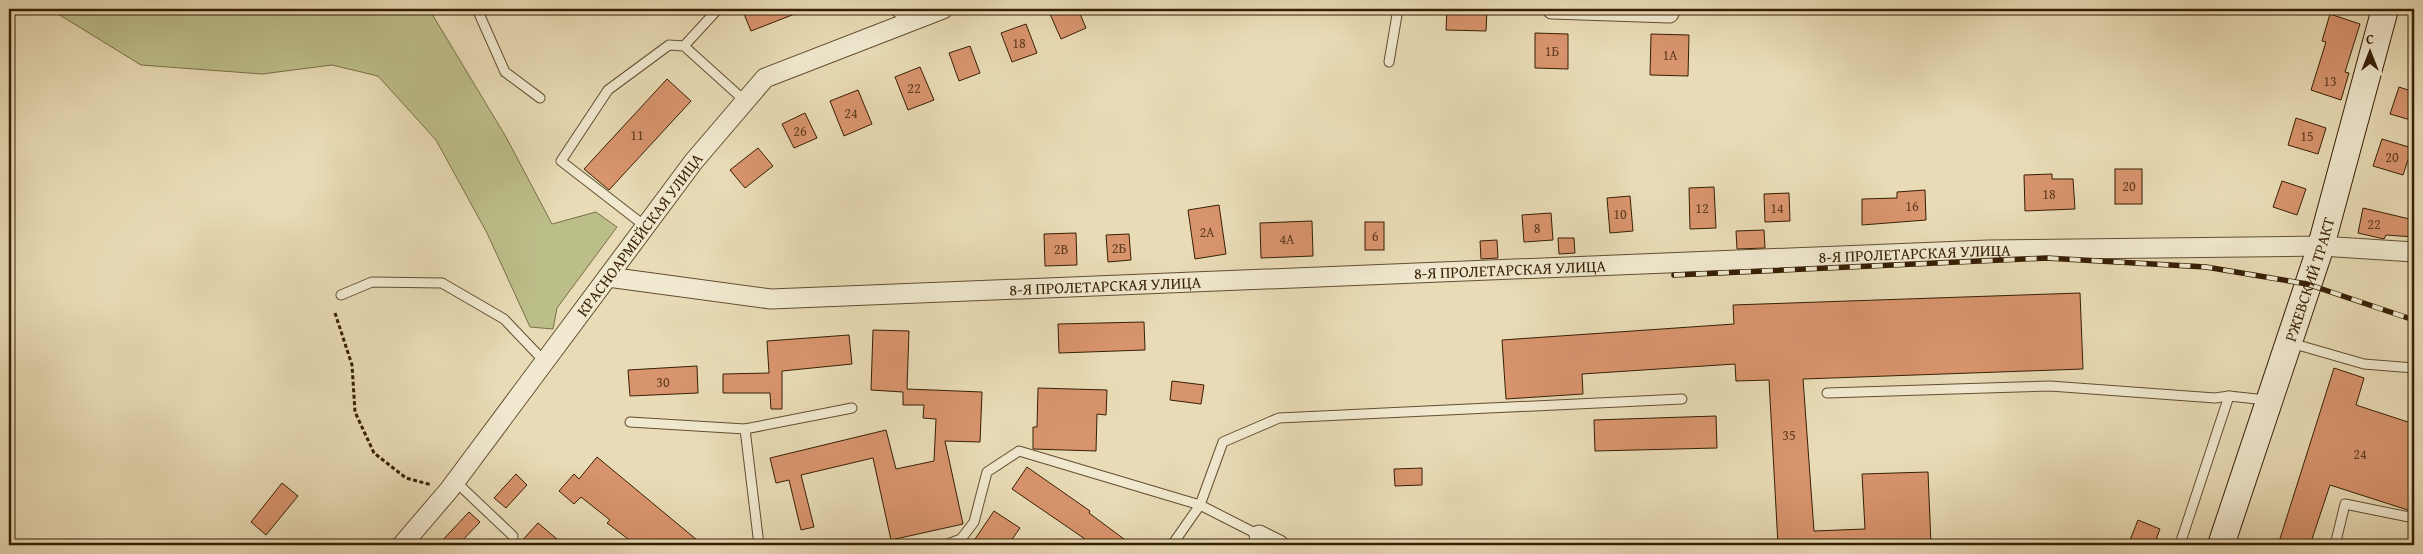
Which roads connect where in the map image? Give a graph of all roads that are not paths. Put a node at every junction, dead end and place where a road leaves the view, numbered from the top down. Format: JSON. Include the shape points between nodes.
{"nodes":[{"id":1,"x":477,"y":9,"type":"edge"},
{"id":2,"x":718,"y":9,"type":"edge"},
{"id":3,"x":894,"y":9,"type":"edge"},
{"id":4,"x":944,"y":9,"type":"edge"},
{"id":5,"x":1398,"y":9,"type":"edge"},
{"id":6,"x":1552,"y":9,"type":"edge"},
{"id":7,"x":1671,"y":9,"type":"edge"},
{"id":8,"x":2385,"y":9,"type":"edge"},
{"id":9,"x":910,"y":22,"type":"junction"},
{"id":10,"x":684,"y":46,"type":"junction"},
{"id":11,"x":1389,"y":62,"type":"dead end"},
{"id":12,"x":540,"y":98,"type":"dead end"},
{"id":13,"x":745,"y":102,"type":"junction"},
{"id":14,"x":645,"y":226,"type":"junction"},
{"id":15,"x":2321,"y":246,"type":"junction"},
{"id":16,"x":2414,"y":252,"type":"edge"},
{"id":17,"x":608,"y":277,"type":"junction"},
{"id":18,"x":342,"y":295,"type":"dead end"},
{"id":19,"x":2288,"y":342,"type":"junction"},
{"id":20,"x":544,"y":361,"type":"junction"},
{"id":21,"x":2414,"y":368,"type":"edge"},
{"id":22,"x":1827,"y":393,"type":"dead end"},
{"id":23,"x":2229,"y":396,"type":"junction"},
{"id":24,"x":1682,"y":399,"type":"dead end"},
{"id":25,"x":2269,"y":400,"type":"junction"},
{"id":26,"x":852,"y":408,"type":"dead end"},
{"id":27,"x":630,"y":422,"type":"dead end"},
{"id":28,"x":745,"y":429,"type":"junction"},
{"id":29,"x":452,"y":486,"type":"junction"},
{"id":30,"x":1200,"y":505,"type":"junction"},
{"id":31,"x":2414,"y":518,"type":"edge"},
{"id":32,"x":1259,"y":535,"type":"joint"},
{"id":33,"x":513,"y":536,"type":"dead end"},
{"id":34,"x":402,"y":545,"type":"edge"},
{"id":35,"x":759,"y":545,"type":"edge"},
{"id":36,"x":945,"y":545,"type":"edge"},
{"id":37,"x":1172,"y":545,"type":"edge"},
{"id":38,"x":1279,"y":545,"type":"edge"},
{"id":39,"x":2184,"y":545,"type":"edge"},
{"id":40,"x":2221,"y":545,"type":"edge"},
{"id":41,"x":2335,"y":545,"type":"edge"}],
"edges":[{"from":1,"to":12,"type":"lane","via":[[505,72]]},
{"from":2,"to":10,"type":"lane"},
{"from":3,"to":9,"type":"lane"},
{"from":4,"to":9,"type":"street","name":"КРАСНОАРМЕЙСКАЯ УЛИЦА"},
{"from":5,"to":11,"type":"lane"},
{"from":6,"to":7,"type":"street","via":[[1669,12]]},
{"from":8,"to":15,"type":"main road","name":"РЖЕВСКИЙ ТРАКТ"},
{"from":9,"to":13,"type":"street","name":"КРАСНОАРМЕЙСКАЯ УЛИЦА","via":[[765,78]]},
{"from":10,"to":13,"type":"lane"},
{"from":10,"to":14,"type":"lane","via":[[669,45],[608,90],[561,161]]},
{"from":13,"to":14,"type":"street","name":"КРАСНОАРМЕЙСКАЯ УЛИЦА","via":[[694,160]]},
{"from":14,"to":17,"type":"street","name":"КРАСНОАРМЕЙСКАЯ УЛИЦА"},
{"from":15,"to":16,"type":"street","name":"8-Я ПРОЛЕТАРСКАЯ УЛИЦА"},
{"from":15,"to":17,"type":"street","name":"8-Я ПРОЛЕТАРСКАЯ УЛИЦА","via":[[1988,250],[772,300]]},
{"from":15,"to":19,"type":"main road","name":"РЖЕВСКИЙ ТРАКТ"},
{"from":17,"to":20,"type":"street","name":"КРАСНОАРМЕЙСКАЯ УЛИЦА"},
{"from":18,"to":20,"type":"lane","via":[[372,282],[442,283],[504,319]]},
{"from":19,"to":21,"type":"lane","via":[[2364,364]]},
{"from":19,"to":25,"type":"main road","name":"РЖЕВСКИЙ ТРАКТ"},
{"from":20,"to":29,"type":"street","name":"КРАСНОАРМЕЙСКАЯ УЛИЦА"},
{"from":22,"to":23,"type":"lane","via":[[2050,386],[2215,398]]},
{"from":23,"to":25,"type":"lane"},
{"from":23,"to":39,"type":"lane","via":[[2180,544]]},
{"from":24,"to":30,"type":"lane","via":[[1280,418],[1223,442]]},
{"from":25,"to":40,"type":"main road","name":"РЖЕВСКИЙ ТРАКТ"},
{"from":26,"to":28,"type":"lane"},
{"from":27,"to":28,"type":"lane"},
{"from":28,"to":35,"type":"lane"},
{"from":29,"to":33,"type":"lane"},
{"from":29,"to":34,"type":"street","name":"КРАСНОАРМЕЙСКАЯ УЛИЦА"},
{"from":30,"to":32,"type":"lane"},
{"from":30,"to":36,"type":"lane","via":[[1019,451],[987,472],[974,522],[961,539]]},
{"from":30,"to":37,"type":"lane"},
{"from":31,"to":41,"type":"lane","via":[[2345,504]]},
{"from":32,"to":38,"type":"street"}]}
